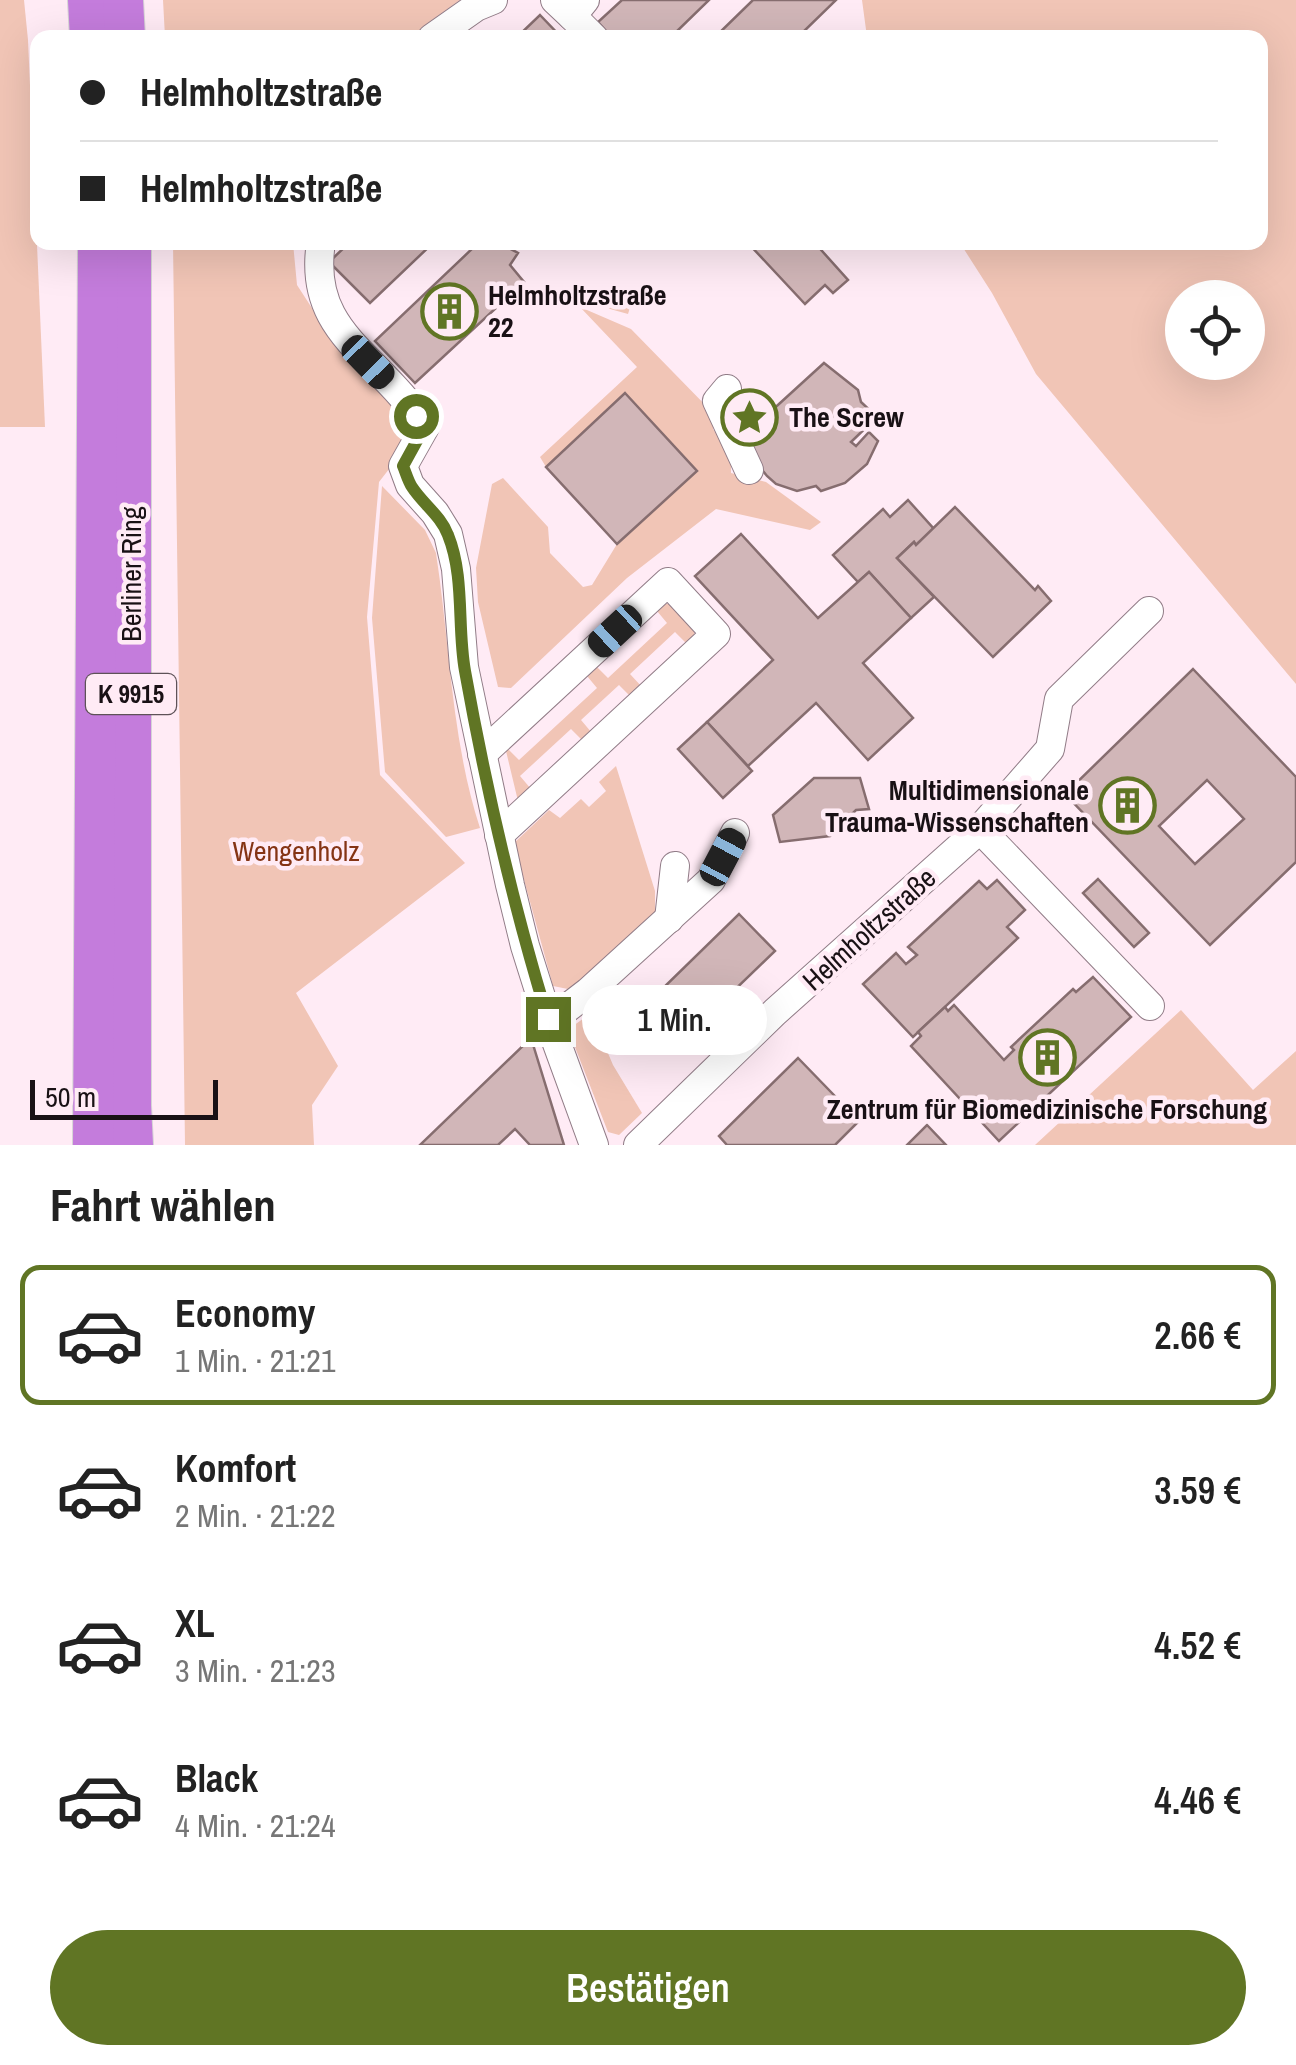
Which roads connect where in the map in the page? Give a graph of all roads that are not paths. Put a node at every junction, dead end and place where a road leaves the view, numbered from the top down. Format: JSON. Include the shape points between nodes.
{"nodes":[{"id":1,"x":88,"y":0,"type":"edge"},
{"id":2,"x":122,"y":0,"type":"edge"},
{"id":3,"x":493,"y":0,"type":"edge"},
{"id":4,"x":571,"y":5,"type":"edge"},
{"id":5,"x":90,"y":30,"type":"edge"},
{"id":6,"x":124,"y":30,"type":"edge"},
{"id":7,"x":443,"y":30,"type":"edge"},
{"id":8,"x":588,"y":30,"type":"edge"},
{"id":9,"x":98,"y":250,"type":"edge"},
{"id":10,"x":132,"y":250,"type":"edge"},
{"id":11,"x":320,"y":250,"type":"edge"},
{"id":12,"x":727,"y":389,"type":"dead end"},
{"id":13,"x":749,"y":470,"type":"dead end"},
{"id":14,"x":1149,"y":611,"type":"dead end"},
{"id":15,"x":482,"y":754,"type":"junction"},
{"id":16,"x":980,"y":829,"type":"junction"},
{"id":17,"x":736,"y":833,"type":"dead end"},
{"id":18,"x":499,"y":835,"type":"junction"},
{"id":19,"x":676,"y":866,"type":"dead end"},
{"id":20,"x":669,"y":919,"type":"junction"},
{"id":21,"x":1150,"y":1006,"type":"dead end"},
{"id":22,"x":548,"y":1019,"type":"junction"},
{"id":23,"x":93,"y":1145,"type":"edge"},
{"id":24,"x":133,"y":1145,"type":"edge"},
{"id":25,"x":594,"y":1145,"type":"edge"},
{"id":26,"x":638,"y":1145,"type":"edge"}],
"edges":[{"from":1,"to":5,"type":"highway"},
{"from":2,"to":6,"type":"highway"},
{"from":3,"to":7,"type":"street"},
{"from":4,"to":8,"type":"street"},
{"from":9,"to":23,"type":"highway","name":"Berliner Ring","number":"K 9915"},
{"from":10,"to":24,"type":"highway","name":"Berliner Ring","number":"K 9915"},
{"from":11,"to":15,"type":"street","via":[[318,274],[328,309],[346,340],[425,426],[403,466],[448,534]]},
{"from":12,"to":13,"type":"street","via":[[718,401]]},
{"from":14,"to":16,"type":"street","name":"Helmholtzstraße","via":[[1059,699],[1050,748]]},
{"from":15,"to":18,"type":"street"},
{"from":15,"to":18,"type":"street","via":[[668,582],[716,634]]},
{"from":16,"to":21,"type":"street"},
{"from":16,"to":26,"type":"street","name":"Helmholtzstraße"},
{"from":17,"to":20,"type":"street","via":[[711,880]]},
{"from":18,"to":22,"type":"street"},
{"from":19,"to":20,"type":"street"},
{"from":20,"to":22,"type":"street"},
{"from":22,"to":25,"type":"street"}]}
